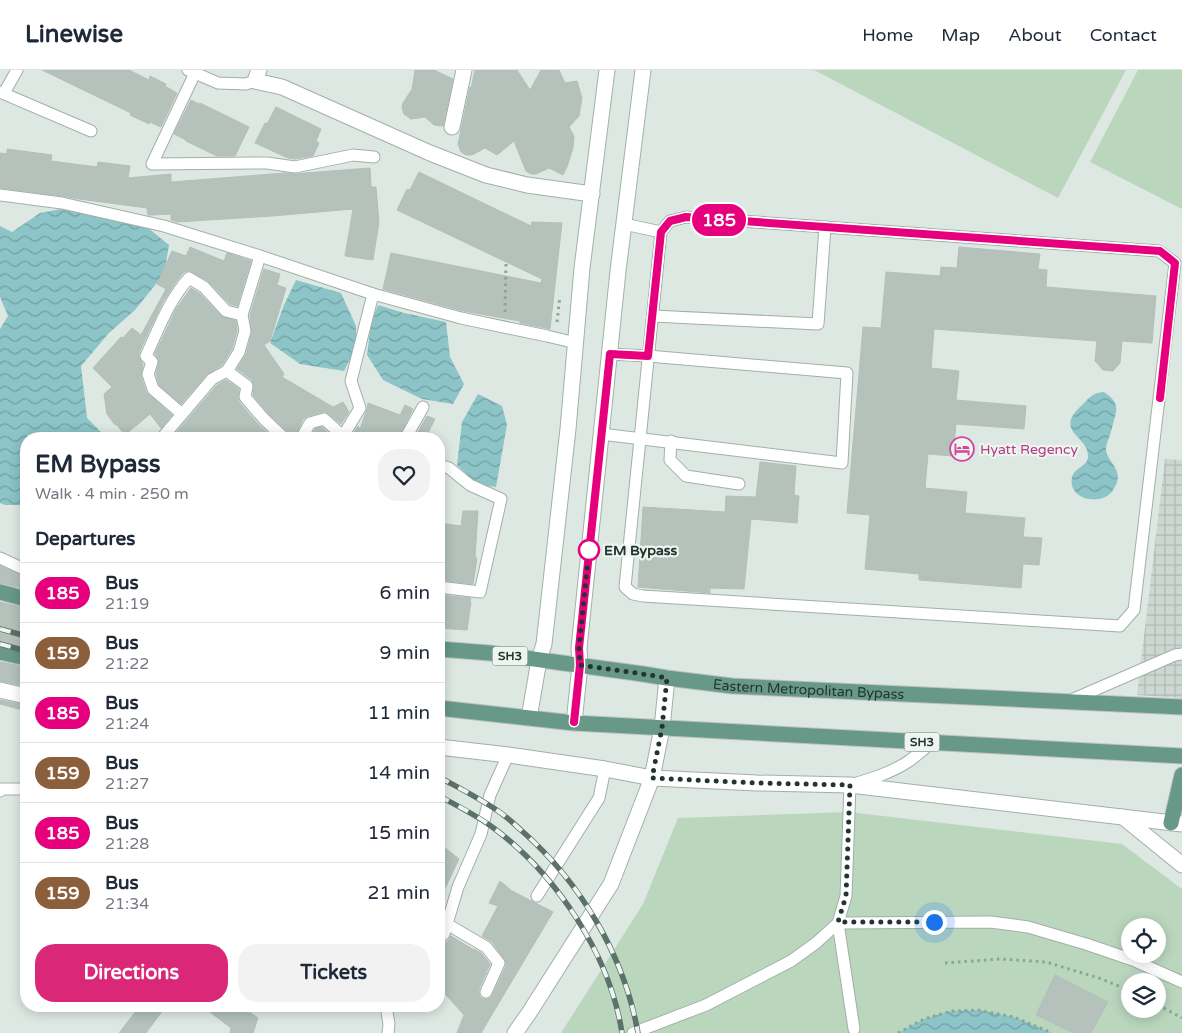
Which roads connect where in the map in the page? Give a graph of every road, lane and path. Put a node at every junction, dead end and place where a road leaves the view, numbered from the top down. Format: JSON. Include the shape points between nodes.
{"nodes":[{"id":1,"x":17,"y":70,"type":"edge"},
{"id":2,"x":464,"y":70,"type":"edge"},
{"id":3,"x":607,"y":70,"type":"edge"},
{"id":4,"x":644,"y":70,"type":"edge"},
{"id":5,"x":192,"y":72,"type":"edge"},
{"id":6,"x":257,"y":75,"type":"edge"},
{"id":7,"x":2,"y":93,"type":"edge"},
{"id":8,"x":452,"y":127,"type":"dead end"},
{"id":9,"x":91,"y":131,"type":"dead end"},
{"id":10,"x":374,"y":157,"type":"dead end"},
{"id":11,"x":592,"y":194,"type":"junction"},
{"id":12,"x":0,"y":195,"type":"edge"},
{"id":13,"x":624,"y":224,"type":"junction"},
{"id":14,"x":825,"y":227,"type":"junction"},
{"id":15,"x":661,"y":232,"type":"junction"},
{"id":16,"x":260,"y":256,"type":"junction"},
{"id":17,"x":506,"y":264,"type":"dead end"},
{"id":18,"x":561,"y":291,"type":"dead end"},
{"id":19,"x":373,"y":294,"type":"junction"},
{"id":20,"x":242,"y":315,"type":"junction"},
{"id":21,"x":653,"y":316,"type":"junction"},
{"id":22,"x":505,"y":327,"type":"junction"},
{"id":23,"x":555,"y":338,"type":"junction"},
{"id":24,"x":576,"y":343,"type":"junction"},
{"id":25,"x":610,"y":354,"type":"junction"},
{"id":26,"x":648,"y":356,"type":"junction"},
{"id":27,"x":227,"y":371,"type":"junction"},
{"id":28,"x":423,"y":407,"type":"dead end"},
{"id":29,"x":182,"y":414,"type":"junction"},
{"id":30,"x":167,"y":432,"type":"edge"},
{"id":31,"x":278,"y":432,"type":"edge"},
{"id":32,"x":305,"y":432,"type":"edge"},
{"id":33,"x":339,"y":432,"type":"edge"},
{"id":34,"x":345,"y":432,"type":"edge"},
{"id":35,"x":409,"y":432,"type":"edge"},
{"id":36,"x":601,"y":434,"type":"junction"},
{"id":37,"x":640,"y":438,"type":"junction"},
{"id":38,"x":671,"y":441,"type":"junction"},
{"id":39,"x":445,"y":467,"type":"edge"},
{"id":40,"x":739,"y":484,"type":"dead end"},
{"id":41,"x":0,"y":558,"type":"edge"},
{"id":42,"x":20,"y":567,"type":"edge"},
{"id":43,"x":445,"y":588,"type":"edge"},
{"id":44,"x":0,"y":592,"type":"edge"},
{"id":45,"x":20,"y":597,"type":"edge"},
{"id":46,"x":445,"y":649,"type":"edge"},
{"id":47,"x":0,"y":652,"type":"edge"},
{"id":48,"x":1182,"y":654,"type":"edge"},
{"id":49,"x":20,"y":657,"type":"edge"},
{"id":50,"x":539,"y":660,"type":"junction"},
{"id":51,"x":580,"y":665,"type":"junction"},
{"id":52,"x":667,"y":678,"type":"junction"},
{"id":53,"x":0,"y":690,"type":"edge"},
{"id":54,"x":20,"y":695,"type":"edge"},
{"id":55,"x":1067,"y":702,"type":"junction"},
{"id":56,"x":1182,"y":707,"type":"edge"},
{"id":57,"x":445,"y":709,"type":"edge"},
{"id":58,"x":529,"y":718,"type":"junction"},
{"id":59,"x":574,"y":722,"type":"junction"},
{"id":60,"x":662,"y":728,"type":"junction"},
{"id":61,"x":931,"y":743,"type":"junction"},
{"id":62,"x":445,"y":749,"type":"edge"},
{"id":63,"x":508,"y":755,"type":"junction"},
{"id":64,"x":1182,"y":756,"type":"edge"},
{"id":65,"x":605,"y":769,"type":"junction"},
{"id":66,"x":1182,"y":775,"type":"edge"},
{"id":67,"x":652,"y":778,"type":"junction"},
{"id":68,"x":850,"y":785,"type":"junction"},
{"id":69,"x":20,"y":789,"type":"edge"},
{"id":70,"x":0,"y":790,"type":"edge"},
{"id":71,"x":1123,"y":817,"type":"junction"},
{"id":72,"x":1176,"y":823,"type":"edge"},
{"id":73,"x":1182,"y":865,"type":"edge"},
{"id":74,"x":537,"y":896,"type":"dead end"},
{"id":75,"x":838,"y":922,"type":"junction"},
{"id":76,"x":447,"y":924,"type":"junction"},
{"id":77,"x":445,"y":931,"type":"edge"},
{"id":78,"x":945,"y":963,"type":"dead end"},
{"id":79,"x":1182,"y":982,"type":"edge"},
{"id":80,"x":1121,"y":987,"type":"edge"},
{"id":81,"x":486,"y":992,"type":"dead end"},
{"id":82,"x":1166,"y":1009,"type":"edge"},
{"id":83,"x":387,"y":1012,"type":"edge"},
{"id":84,"x":1182,"y":1018,"type":"edge"},
{"id":85,"x":854,"y":1029,"type":"dead end"},
{"id":86,"x":388,"y":1033,"type":"edge"},
{"id":87,"x":516,"y":1033,"type":"edge"},
{"id":88,"x":633,"y":1033,"type":"edge"},
{"id":89,"x":898,"y":1033,"type":"edge"},
{"id":90,"x":1052,"y":1033,"type":"edge"}],
"edges":[{"from":1,"to":7,"type":"lane"},
{"from":2,"to":8,"type":"street"},
{"from":3,"to":11,"type":"street"},
{"from":4,"to":13,"type":"street"},
{"from":5,"to":6,"type":"lane","via":[[218,83],[246,84]]},
{"from":5,"to":10,"type":"lane","via":[[152,164],[267,163],[295,167],[353,155]]},
{"from":6,"to":11,"type":"street","via":[[430,153],[486,174]]},
{"from":7,"to":9,"type":"lane"},
{"from":11,"to":24,"type":"street"},
{"from":12,"to":16,"type":"lane","via":[[62,203],[164,226]]},
{"from":13,"to":15,"type":"lane"},
{"from":13,"to":25,"type":"street"},
{"from":14,"to":15,"type":"lane","via":[[686,217],[670,221]]},
{"from":14,"to":21,"type":"lane","via":[[818,324]]},
{"from":14,"to":37,"type":"lane","via":[[1160,251],[1175,263],[1134,610],[1120,626],[633,594],[625,587]]},
{"from":15,"to":21,"type":"lane"},
{"from":16,"to":19,"type":"lane"},
{"from":16,"to":20,"type":"lane"},
{"from":17,"to":22,"type":"path"},
{"from":18,"to":23,"type":"path"},
{"from":19,"to":22,"type":"lane"},
{"from":19,"to":34,"type":"lane","via":[[351,381],[360,408]]},
{"from":20,"to":27,"type":"lane","via":[[245,331],[239,352]]},
{"from":20,"to":29,"type":"lane","via":[[226,311],[204,287],[189,278],[179,290],[146,356],[152,362],[148,374],[153,389]]},
{"from":21,"to":26,"type":"lane"},
{"from":22,"to":23,"type":"lane"},
{"from":23,"to":24,"type":"lane"},
{"from":24,"to":50,"type":"street","via":[[544,644]]},
{"from":25,"to":26,"type":"lane"},
{"from":25,"to":36,"type":"street"},
{"from":26,"to":37,"type":"lane"},
{"from":26,"to":38,"type":"lane","via":[[847,373],[842,462]]},
{"from":27,"to":29,"type":"lane","via":[[212,378]]},
{"from":27,"to":31,"type":"lane","via":[[246,386],[245,397]]},
{"from":28,"to":35,"type":"lane"},
{"from":29,"to":30,"type":"lane"},
{"from":32,"to":33,"type":"lane","via":[[310,423],[324,419]]},
{"from":36,"to":37,"type":"lane"},
{"from":36,"to":51,"type":"street","via":[[579,648]]},
{"from":37,"to":38,"type":"lane"},
{"from":38,"to":40,"type":"lane","via":[[670,460],[686,476]]},
{"from":39,"to":43,"type":"lane","via":[[470,485],[501,499],[480,592]]},
{"from":41,"to":42,"type":"lane"},
{"from":44,"to":45,"type":"main road"},
{"from":46,"to":50,"type":"main road","name":"Eastern Metropolitan Bypass","number":"SH3"},
{"from":47,"to":49,"type":"main road"},
{"from":48,"to":55,"type":"lane"},
{"from":50,"to":51,"type":"main road","name":"Eastern Metropolitan Bypass","number":"SH3"},
{"from":50,"to":58,"type":"street"},
{"from":51,"to":52,"type":"main road","name":"Eastern Metropolitan Bypass","number":"SH3"},
{"from":51,"to":59,"type":"street"},
{"from":52,"to":55,"type":"main road","name":"Eastern Metropolitan Bypass","number":"SH3","via":[[732,686]]},
{"from":52,"to":60,"type":"street"},
{"from":53,"to":54,"type":"street"},
{"from":55,"to":56,"type":"main road","name":"Eastern Metropolitan Bypass","number":"SH3"},
{"from":57,"to":58,"type":"main road","number":"SH3"},
{"from":58,"to":59,"type":"main road","number":"SH3"},
{"from":59,"to":60,"type":"main road","number":"SH3"},
{"from":60,"to":61,"type":"main road","number":"SH3"},
{"from":60,"to":67,"type":"street"},
{"from":61,"to":64,"type":"main road","number":"SH3"},
{"from":61,"to":68,"type":"lane","via":[[894,770]]},
{"from":62,"to":63,"type":"street"},
{"from":63,"to":65,"type":"street"},
{"from":63,"to":76,"type":"lane","via":[[490,795],[481,834],[458,887]]},
{"from":65,"to":67,"type":"street"},
{"from":65,"to":74,"type":"lane","via":[[599,798]]},
{"from":66,"to":72,"type":"main road"},
{"from":67,"to":68,"type":"street"},
{"from":67,"to":87,"type":"street","via":[[611,884]]},
{"from":68,"to":71,"type":"street"},
{"from":68,"to":75,"type":"lane","via":[[846,896]]},
{"from":69,"to":70,"type":"lane"},
{"from":71,"to":72,"type":"street"},
{"from":71,"to":73,"type":"street"},
{"from":75,"to":79,"type":"lane","via":[[991,922],[1028,927],[1133,960]]},
{"from":75,"to":85,"type":"lane"},
{"from":75,"to":88,"type":"lane","via":[[790,961],[706,1005]]},
{"from":76,"to":77,"type":"lane"},
{"from":76,"to":81,"type":"lane","via":[[486,947],[499,963]]},
{"from":78,"to":80,"type":"path","via":[[1001,959],[1046,962]]},
{"from":82,"to":84,"type":"path"},
{"from":83,"to":86,"type":"lane"},
{"from":89,"to":90,"type":"path","via":[[924,1019],[978,1010],[1014,1017]]}]}
